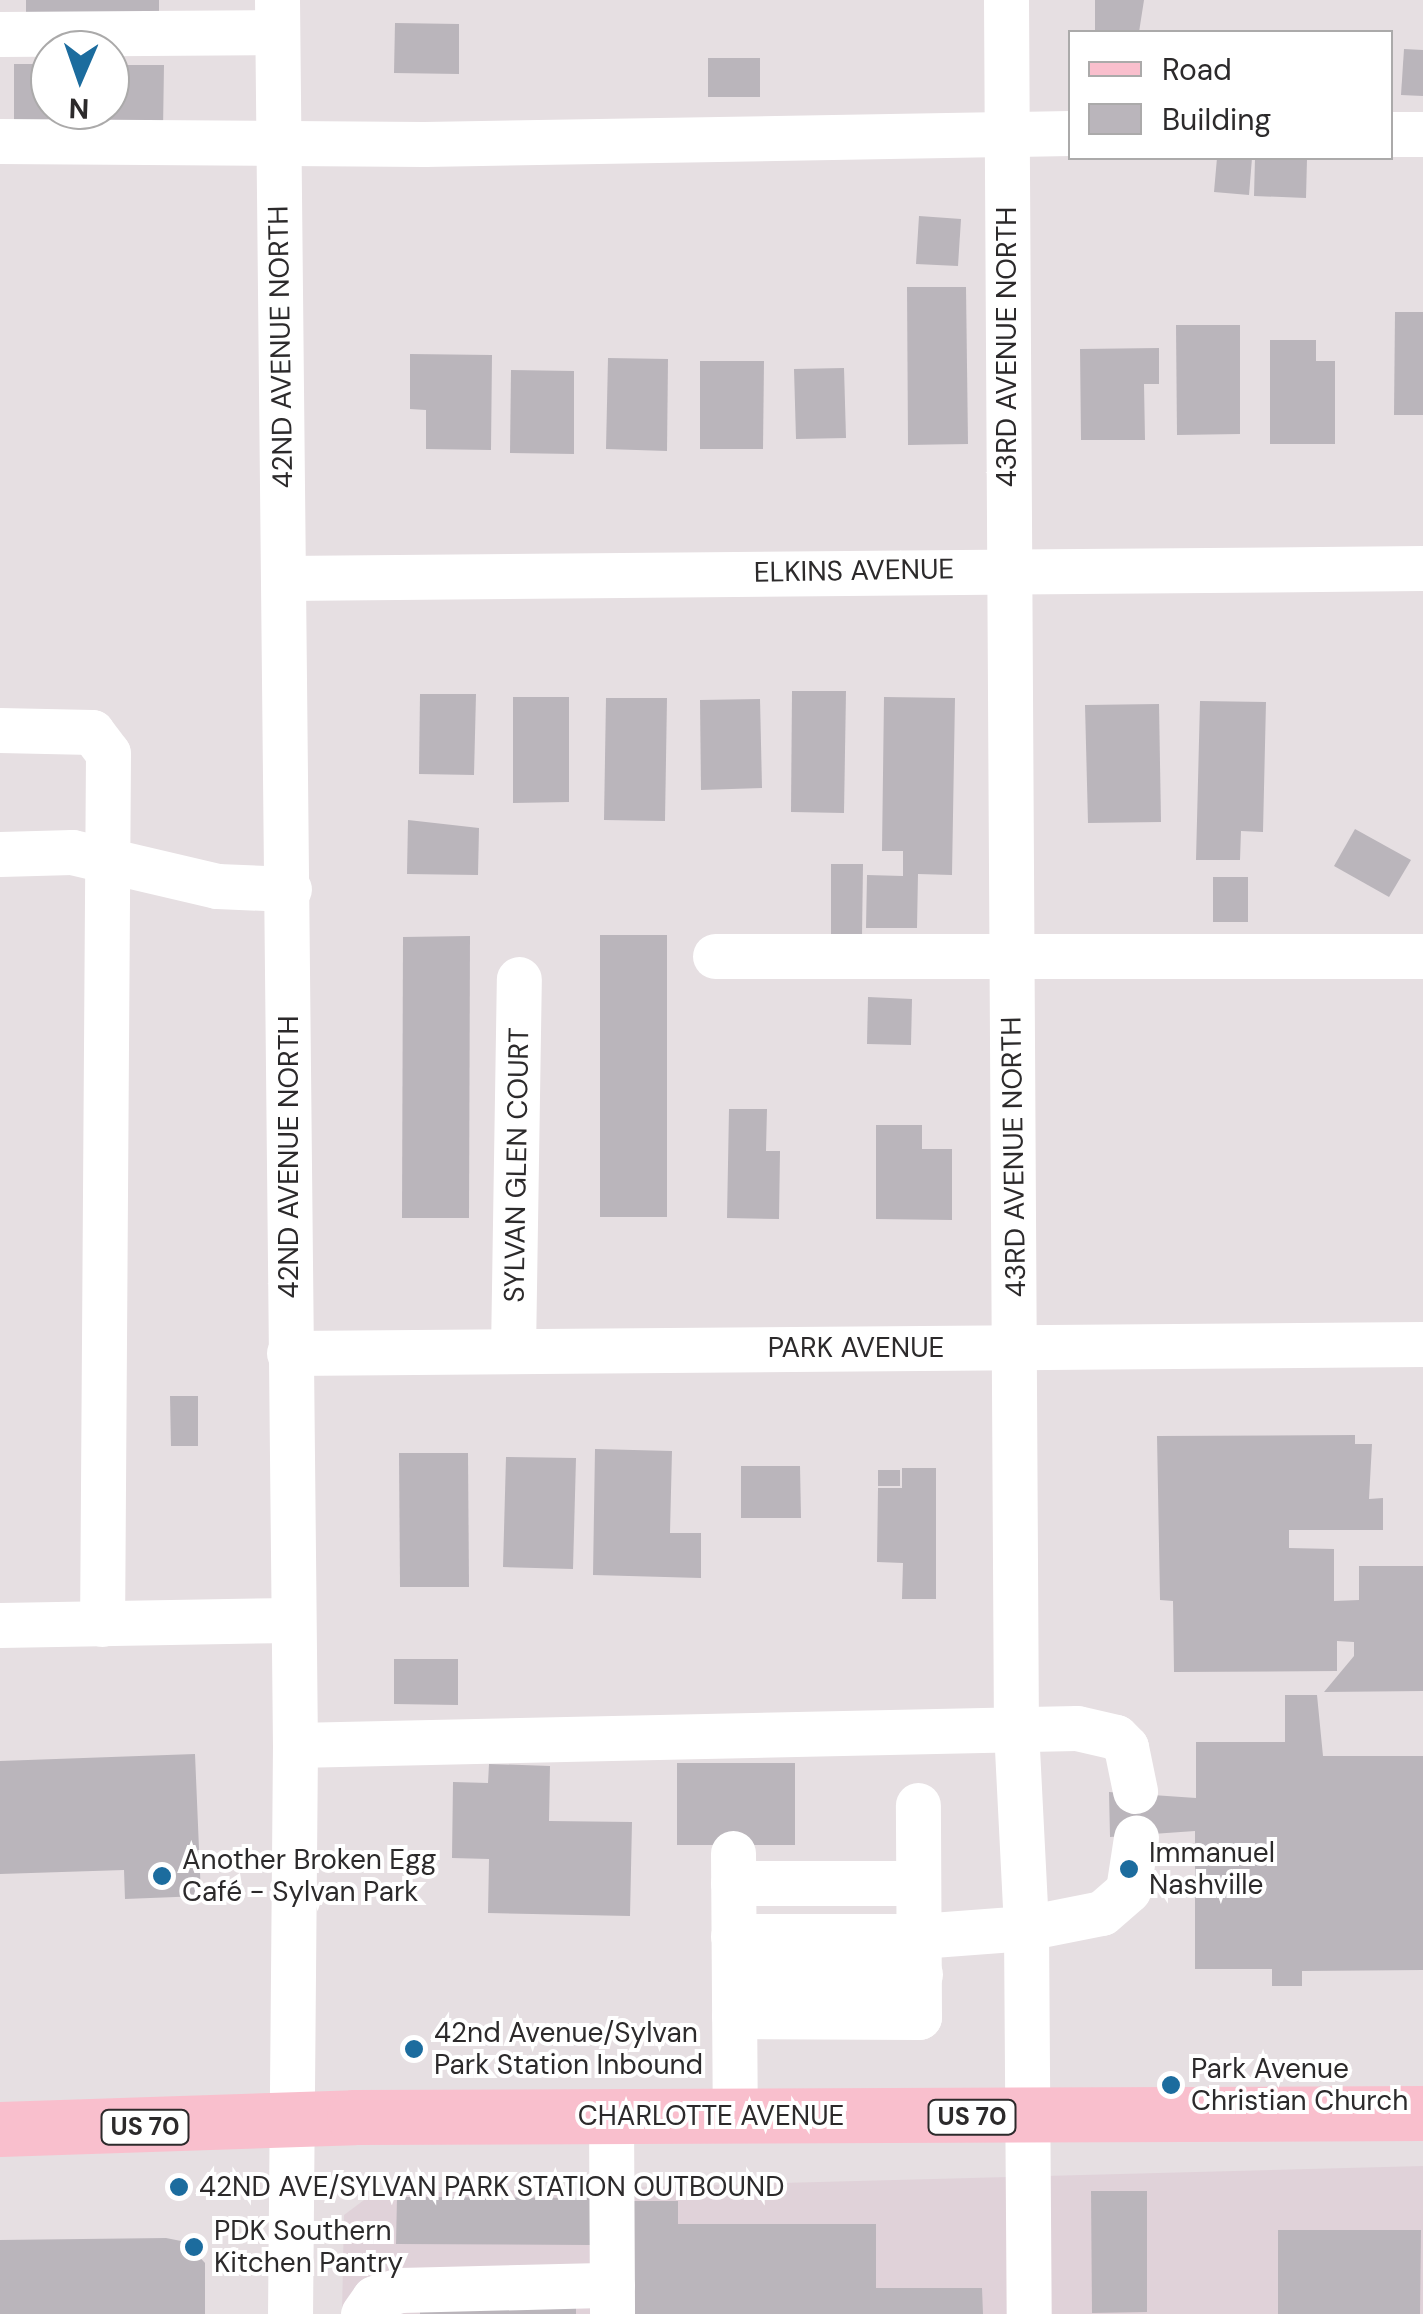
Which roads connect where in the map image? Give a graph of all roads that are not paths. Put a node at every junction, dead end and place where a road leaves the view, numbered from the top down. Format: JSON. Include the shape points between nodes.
{"nodes":[{"id":1,"x":1006,"y":0,"type":"edge"},
{"id":2,"x":278,"y":16,"type":"edge"},
{"id":3,"x":0,"y":34,"type":"edge"},
{"id":4,"x":1009,"y":133,"type":"junction"},
{"id":5,"x":1068,"y":133,"type":"edge"},
{"id":6,"x":1393,"y":134,"type":"edge"},
{"id":7,"x":1423,"y":134,"type":"edge"},
{"id":8,"x":278,"y":140,"type":"junction"},
{"id":9,"x":0,"y":142,"type":"edge"},
{"id":10,"x":1423,"y":568,"type":"edge"},
{"id":11,"x":1006,"y":570,"type":"junction"},
{"id":12,"x":284,"y":578,"type":"junction"},
{"id":13,"x":0,"y":730,"type":"edge"},
{"id":14,"x":0,"y":854,"type":"edge"},
{"id":15,"x":104,"y":860,"type":"junction"},
{"id":16,"x":289,"y":889,"type":"junction"},
{"id":17,"x":715,"y":956,"type":"dead end"},
{"id":18,"x":1423,"y":956,"type":"edge"},
{"id":19,"x":1012,"y":958,"type":"junction"},
{"id":20,"x":519,"y":979,"type":"dead end"},
{"id":21,"x":1423,"y":1344,"type":"edge"},
{"id":22,"x":1016,"y":1347,"type":"junction"},
{"id":23,"x":513,"y":1351,"type":"junction"},
{"id":24,"x":289,"y":1353,"type":"junction"},
{"id":25,"x":293,"y":1620,"type":"junction"},
{"id":26,"x":102,"y":1624,"type":"junction"},
{"id":27,"x":0,"y":1625,"type":"edge"},
{"id":28,"x":1016,"y":1729,"type":"junction"},
{"id":29,"x":295,"y":1744,"type":"junction"},
{"id":30,"x":1135,"y":1791,"type":"dead end"},
{"id":31,"x":918,"y":1805,"type":"dead end"},
{"id":32,"x":1136,"y":1838,"type":"dead end"},
{"id":33,"x":918,"y":1883,"type":"junction"},
{"id":34,"x":1026,"y":1928,"type":"junction"},
{"id":35,"x":919,"y":1955,"type":"junction"},
{"id":36,"x":734,"y":1975,"type":"junction"},
{"id":37,"x":1423,"y":2113,"type":"edge"},
{"id":38,"x":611,"y":2116,"type":"junction"},
{"id":39,"x":735,"y":2116,"type":"junction"},
{"id":40,"x":1026,"y":2117,"type":"junction"},
{"id":41,"x":290,"y":2123,"type":"junction"},
{"id":42,"x":0,"y":2129,"type":"edge"},
{"id":43,"x":612,"y":2300,"type":"edge"},
{"id":44,"x":290,"y":2314,"type":"edge"},
{"id":45,"x":363,"y":2314,"type":"edge"},
{"id":46,"x":1029,"y":2314,"type":"edge"}],
"edges":[{"from":1,"to":4,"type":"street","name":"43RD AVENUE NORTH"},
{"from":2,"to":3,"type":"street"},
{"from":2,"to":8,"type":"street","name":"42ND AVENUE NORTH"},
{"from":4,"to":5,"type":"street"},
{"from":4,"to":8,"type":"street"},
{"from":4,"to":11,"type":"street","name":"43RD AVENUE NORTH"},
{"from":6,"to":7,"type":"street"},
{"from":8,"to":9,"type":"street"},
{"from":8,"to":12,"type":"street","name":"42ND AVENUE NORTH"},
{"from":10,"to":11,"type":"street","name":"ELKINS AVENUE"},
{"from":11,"to":12,"type":"street","name":"ELKINS AVENUE"},
{"from":11,"to":19,"type":"street","name":"43RD AVENUE NORTH"},
{"from":12,"to":16,"type":"street","name":"42ND AVENUE NORTH"},
{"from":13,"to":15,"type":"street","via":[[92,732],[108,753]]},
{"from":14,"to":15,"type":"street","via":[[72,852]]},
{"from":15,"to":16,"type":"street","via":[[217,886]]},
{"from":15,"to":26,"type":"street"},
{"from":16,"to":24,"type":"street","name":"42ND AVENUE NORTH"},
{"from":17,"to":19,"type":"street"},
{"from":18,"to":19,"type":"street"},
{"from":19,"to":22,"type":"street","name":"43RD AVENUE NORTH"},
{"from":20,"to":23,"type":"street","name":"SYLVAN GLEN COURT"},
{"from":21,"to":22,"type":"street","name":"PARK AVENUE"},
{"from":22,"to":23,"type":"street","name":"PARK AVENUE"},
{"from":22,"to":28,"type":"street","name":"43RD AVENUE NORTH"},
{"from":23,"to":24,"type":"street","name":"PARK AVENUE"},
{"from":24,"to":25,"type":"street","name":"42ND AVENUE NORTH"},
{"from":25,"to":26,"type":"street"},
{"from":25,"to":29,"type":"street","name":"42ND AVENUE NORTH"},
{"from":26,"to":27,"type":"street"},
{"from":28,"to":29,"type":"street"},
{"from":28,"to":30,"type":"street","via":[[1077,1728],[1116,1737],[1135,1768]]},
{"from":28,"to":34,"type":"street","name":"43RD AVENUE NORTH"},
{"from":29,"to":41,"type":"street","name":"42ND AVENUE NORTH"},
{"from":31,"to":33,"type":"street"},
{"from":32,"to":34,"type":"street","via":[[1134,1872],[1117,1904]]},
{"from":33,"to":35,"type":"street"},
{"from":33,"to":36,"type":"street","via":[[733,1868]]},
{"from":34,"to":35,"type":"street"},
{"from":34,"to":40,"type":"street","name":"43RD AVENUE NORTH"},
{"from":35,"to":36,"type":"street"},
{"from":35,"to":36,"type":"street","via":[[919,2016]]},
{"from":36,"to":39,"type":"street"},
{"from":37,"to":40,"type":"main road","name":"CHARLOTTE AVENUE","number":"US 70"},
{"from":38,"to":39,"type":"main road","name":"CHARLOTTE AVENUE","number":"US 70"},
{"from":38,"to":41,"type":"main road","name":"CHARLOTTE AVENUE","number":"US 70"},
{"from":38,"to":43,"type":"street"},
{"from":39,"to":40,"type":"main road","name":"CHARLOTTE AVENUE","number":"US 70"},
{"from":40,"to":46,"type":"street","name":"43RD AVENUE NORTH"},
{"from":41,"to":42,"type":"main road","name":"CHARLOTTE AVENUE","number":"US 70"},
{"from":41,"to":44,"type":"street","name":"42ND AVENUE NORTH"},
{"from":43,"to":45,"type":"street","via":[[400,2290],[374,2298]]}]}
